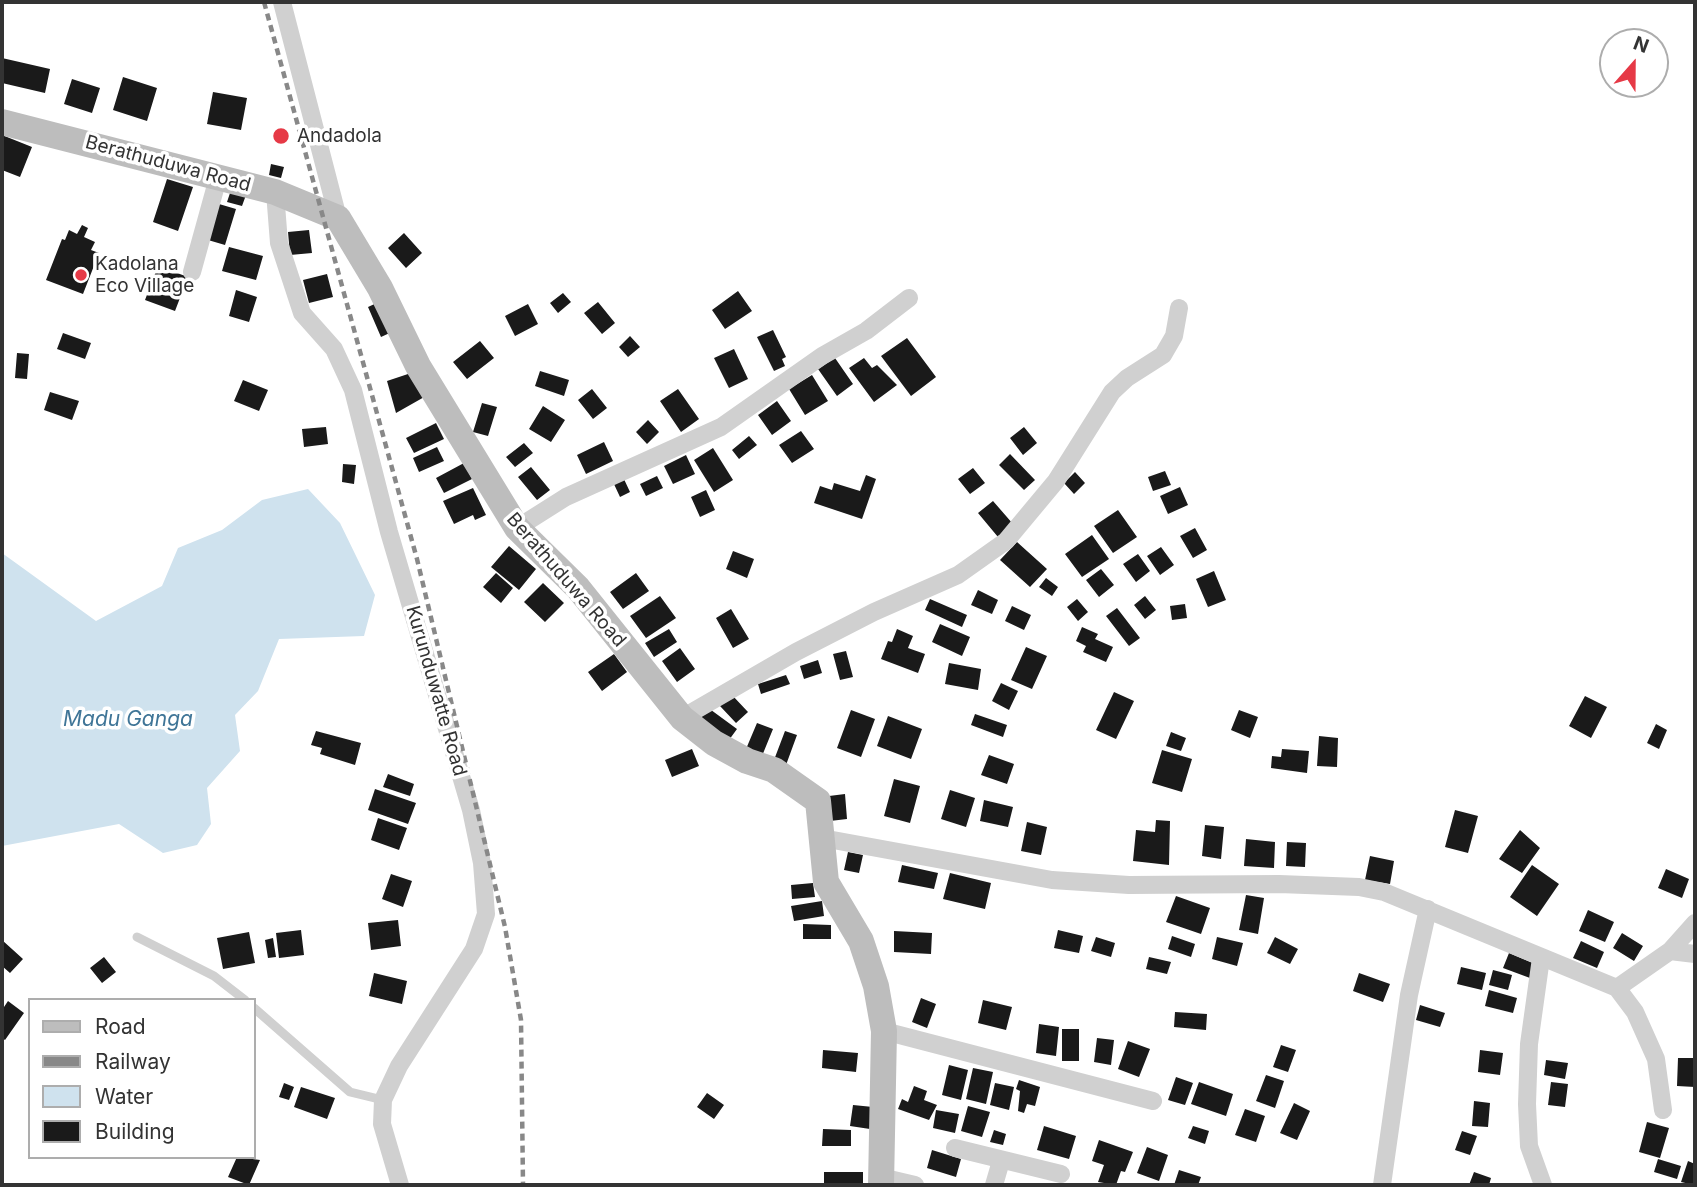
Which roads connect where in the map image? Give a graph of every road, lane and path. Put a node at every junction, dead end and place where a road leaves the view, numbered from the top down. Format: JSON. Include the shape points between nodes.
{"nodes":[{"id":1,"x":282,"y":2,"type":"edge"},
{"id":2,"x":2,"y":122,"type":"edge"},
{"id":3,"x":218,"y":178,"type":"junction"},
{"id":4,"x":275,"y":192,"type":"junction"},
{"id":5,"x":338,"y":218,"type":"junction"},
{"id":6,"x":191,"y":272,"type":"dead end"},
{"id":7,"x":909,"y":298,"type":"dead end"},
{"id":8,"x":1179,"y":308,"type":"dead end"},
{"id":9,"x":517,"y":528,"type":"junction"},
{"id":10,"x":682,"y":718,"type":"junction"},
{"id":11,"x":822,"y":838,"type":"junction"},
{"id":12,"x":1428,"y":909,"type":"junction"},
{"id":13,"x":1695,"y":923,"type":"edge"},
{"id":14,"x":137,"y":937,"type":"dead end"},
{"id":15,"x":1670,"y":951,"type":"junction"},
{"id":16,"x":1695,"y":954,"type":"edge"},
{"id":17,"x":1541,"y":958,"type":"junction"},
{"id":18,"x":1617,"y":988,"type":"junction"},
{"id":19,"x":242,"y":998,"type":"edge"},
{"id":20,"x":256,"y":1010,"type":"edge"},
{"id":21,"x":884,"y":1031,"type":"junction"},
{"id":22,"x":383,"y":1100,"type":"junction"},
{"id":23,"x":1153,"y":1101,"type":"dead end"},
{"id":24,"x":1662,"y":1110,"type":"dead end"},
{"id":25,"x":955,"y":1148,"type":"dead end"},
{"id":26,"x":1001,"y":1161,"type":"junction"},
{"id":27,"x":1061,"y":1174,"type":"dead end"},
{"id":28,"x":881,"y":1181,"type":"edge"},
{"id":29,"x":400,"y":1185,"type":"edge"},
{"id":30,"x":915,"y":1185,"type":"edge"},
{"id":31,"x":995,"y":1185,"type":"edge"},
{"id":32,"x":1382,"y":1185,"type":"edge"},
{"id":33,"x":1543,"y":1185,"type":"edge"}],
"edges":[{"from":1,"to":5,"type":"street"},
{"from":2,"to":3,"type":"street","name":"Berathuduwa Road"},
{"from":3,"to":4,"type":"street","name":"Berathuduwa Road"},
{"from":3,"to":6,"type":"street"},
{"from":4,"to":5,"type":"street","name":"Berathuduwa Road"},
{"from":4,"to":22,"type":"street","name":"Kurunduwatte Road","via":[[279,243],[302,313],[334,349],[353,390],[482,863],[486,914],[474,949],[399,1066]]},
{"from":5,"to":9,"type":"street","name":"Berathuduwa Road","via":[[380,288],[418,366]]},
{"from":7,"to":9,"type":"street","via":[[721,427],[566,497]]},
{"from":8,"to":10,"type":"street","via":[[1174,336],[1163,355],[1112,392],[1056,481],[1006,541],[958,575],[796,652]]},
{"from":9,"to":10,"type":"street","name":"Berathuduwa Road","via":[[578,588]]},
{"from":10,"to":11,"type":"street","name":"Berathuduwa Road","via":[[714,743],[774,770],[818,802]]},
{"from":11,"to":12,"type":"street","via":[[1052,880],[1359,887]]},
{"from":11,"to":21,"type":"street","name":"Berathuduwa Road","via":[[826,882],[861,941]]},
{"from":12,"to":17,"type":"street"},
{"from":12,"to":32,"type":"street","via":[[1409,995]]},
{"from":13,"to":15,"type":"street"},
{"from":14,"to":19,"type":"lane","via":[[214,976]]},
{"from":15,"to":16,"type":"street"},
{"from":15,"to":18,"type":"street"},
{"from":17,"to":18,"type":"street"},
{"from":17,"to":33,"type":"street","via":[[1529,1044],[1527,1104],[1529,1146]]},
{"from":18,"to":24,"type":"street","via":[[1635,1012],[1656,1059]]},
{"from":20,"to":22,"type":"lane","via":[[350,1092]]},
{"from":21,"to":23,"type":"street"},
{"from":21,"to":28,"type":"street","name":"Berathuduwa Road"},
{"from":22,"to":29,"type":"street","name":"Kurunduwatte Road","via":[[382,1124]]},
{"from":25,"to":26,"type":"street"},
{"from":26,"to":27,"type":"street"},
{"from":26,"to":31,"type":"street"},
{"from":28,"to":30,"type":"street"}]}
